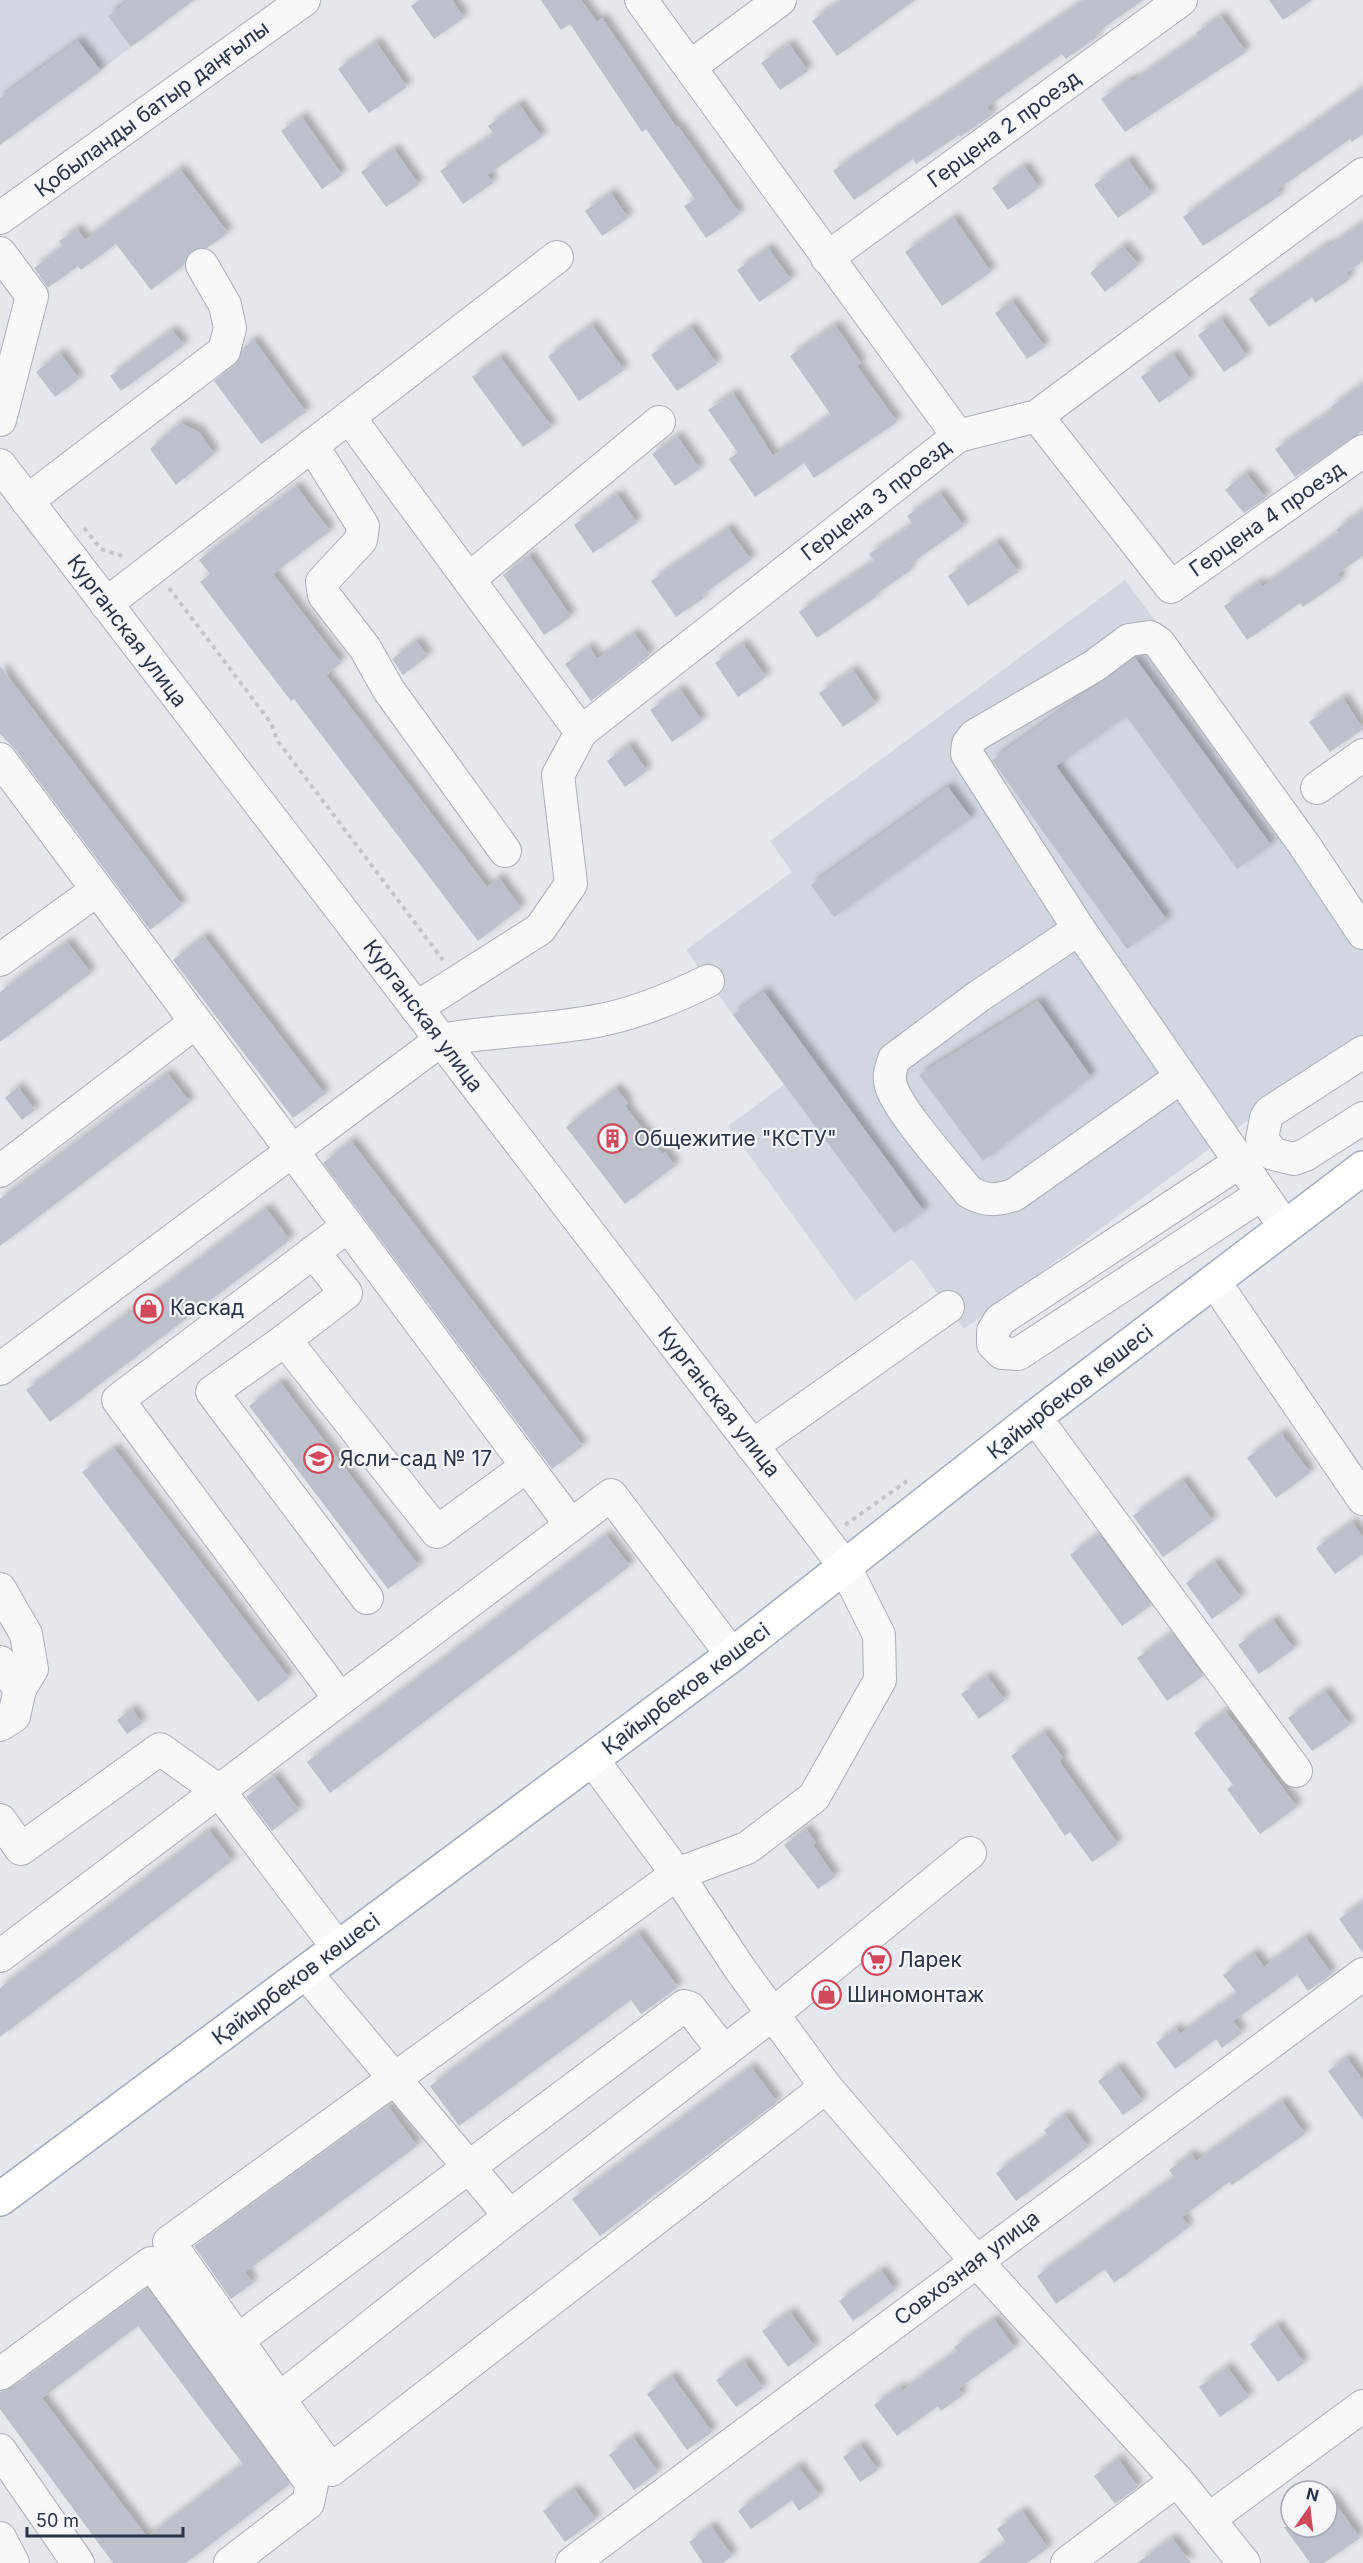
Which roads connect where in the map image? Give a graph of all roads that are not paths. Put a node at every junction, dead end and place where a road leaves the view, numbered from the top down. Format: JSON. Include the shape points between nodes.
{"nodes":[{"id":1,"x":304,"y":0,"type":"edge"},
{"id":2,"x":641,"y":0,"type":"edge"},
{"id":3,"x":780,"y":0,"type":"edge"},
{"id":4,"x":1181,"y":0,"type":"edge"},
{"id":5,"x":691,"y":66,"type":"junction"},
{"id":6,"x":1363,"y":174,"type":"edge"},
{"id":7,"x":0,"y":218,"type":"edge"},
{"id":8,"x":0,"y":253,"type":"edge"},
{"id":9,"x":557,"y":257,"type":"dead end"},
{"id":10,"x":827,"y":258,"type":"junction"},
{"id":11,"x":202,"y":265,"type":"dead end"},
{"id":12,"x":1037,"y":416,"type":"junction"},
{"id":13,"x":349,"y":417,"type":"junction"},
{"id":14,"x":0,"y":420,"type":"edge"},
{"id":15,"x":659,"y":422,"type":"dead end"},
{"id":16,"x":958,"y":436,"type":"junction"},
{"id":17,"x":312,"y":445,"type":"junction"},
{"id":18,"x":1363,"y":451,"type":"edge"},
{"id":19,"x":11,"y":487,"type":"edge"},
{"id":20,"x":468,"y":579,"type":"junction"},
{"id":21,"x":106,"y":604,"type":"junction"},
{"id":22,"x":581,"y":732,"type":"junction"},
{"id":23,"x":1363,"y":755,"type":"edge"},
{"id":24,"x":0,"y":759,"type":"edge"},
{"id":25,"x":1317,"y":788,"type":"dead end"},
{"id":26,"x":505,"y":851,"type":"dead end"},
{"id":27,"x":98,"y":890,"type":"junction"},
{"id":28,"x":1079,"y":929,"type":"junction"},
{"id":29,"x":1363,"y":933,"type":"edge"},
{"id":30,"x":0,"y":960,"type":"edge"},
{"id":31,"x":708,"y":981,"type":"dead end"},
{"id":32,"x":416,"y":1008,"type":"junction"},
{"id":33,"x":196,"y":1022,"type":"junction"},
{"id":34,"x":441,"y":1040,"type":"junction"},
{"id":35,"x":1363,"y":1052,"type":"edge"},
{"id":36,"x":1180,"y":1077,"type":"junction"},
{"id":37,"x":1363,"y":1118,"type":"edge"},
{"id":38,"x":292,"y":1151,"type":"junction"},
{"id":39,"x":1240,"y":1162,"type":"junction"},
{"id":40,"x":1363,"y":1168,"type":"edge"},
{"id":41,"x":0,"y":1171,"type":"edge"},
{"id":42,"x":1262,"y":1194,"type":"junction"},
{"id":43,"x":348,"y":1226,"type":"junction"},
{"id":44,"x":1286,"y":1227,"type":"junction"},
{"id":45,"x":314,"y":1252,"type":"junction"},
{"id":46,"x":1214,"y":1281,"type":"junction"},
{"id":47,"x":948,"y":1307,"type":"dead end"},
{"id":48,"x":285,"y":1340,"type":"junction"},
{"id":49,"x":0,"y":1369,"type":"edge"},
{"id":50,"x":1035,"y":1417,"type":"junction"},
{"id":51,"x":752,"y":1446,"type":"junction"},
{"id":52,"x":527,"y":1466,"type":"junction"},
{"id":53,"x":1363,"y":1499,"type":"edge"},
{"id":54,"x":571,"y":1526,"type":"junction"},
{"id":55,"x":845,"y":1568,"type":"junction"},
{"id":56,"x":0,"y":1589,"type":"edge"},
{"id":57,"x":368,"y":1598,"type":"dead end"},
{"id":58,"x":732,"y":1655,"type":"junction"},
{"id":59,"x":0,"y":1662,"type":"edge"},
{"id":60,"x":20,"y":1689,"type":"junction"},
{"id":61,"x":340,"y":1700,"type":"junction"},
{"id":62,"x":0,"y":1725,"type":"edge"},
{"id":63,"x":592,"y":1759,"type":"junction"},
{"id":64,"x":1296,"y":1771,"type":"dead end"},
{"id":65,"x":219,"y":1791,"type":"junction"},
{"id":66,"x":0,"y":1820,"type":"edge"},
{"id":67,"x":970,"y":1853,"type":"dead end"},
{"id":68,"x":677,"y":1874,"type":"junction"},
{"id":69,"x":338,"y":1948,"type":"junction"},
{"id":70,"x":0,"y":1956,"type":"edge"},
{"id":71,"x":305,"y":1972,"type":"junction"},
{"id":72,"x":1363,"y":1974,"type":"edge"},
{"id":73,"x":773,"y":2014,"type":"junction"},
{"id":74,"x":724,"y":2052,"type":"junction"},
{"id":75,"x":826,"y":2087,"type":"junction"},
{"id":76,"x":0,"y":2199,"type":"edge"},
{"id":77,"x":510,"y":2216,"type":"junction"},
{"id":78,"x":976,"y":2261,"type":"junction"},
{"id":79,"x":238,"y":2340,"type":"junction"},
{"id":80,"x":0,"y":2374,"type":"edge"},
{"id":81,"x":279,"y":2399,"type":"junction"},
{"id":82,"x":1363,"y":2406,"type":"edge"},
{"id":83,"x":0,"y":2450,"type":"edge"},
{"id":84,"x":1177,"y":2480,"type":"junction"},
{"id":85,"x":1209,"y":2519,"type":"junction"},
{"id":86,"x":0,"y":2538,"type":"edge"},
{"id":87,"x":13,"y":2563,"type":"edge"},
{"id":88,"x":78,"y":2563,"type":"edge"},
{"id":89,"x":230,"y":2563,"type":"edge"},
{"id":90,"x":572,"y":2563,"type":"edge"},
{"id":91,"x":1067,"y":2563,"type":"edge"},
{"id":92,"x":1244,"y":2563,"type":"edge"}],
"edges":[{"from":1,"to":7,"type":"street","name":"Қобыланды батыр даңғылы"},
{"from":2,"to":5,"type":"street"},
{"from":3,"to":5,"type":"street"},
{"from":4,"to":10,"type":"street","name":"Герцена 2 проезд"},
{"from":5,"to":10,"type":"street"},
{"from":6,"to":12,"type":"street","name":"Герцена 3 проезд"},
{"from":8,"to":14,"type":"street","via":[[32,296]]},
{"from":9,"to":13,"type":"street"},
{"from":10,"to":16,"type":"street"},
{"from":11,"to":19,"type":"street","via":[[225,305],[231,328],[224,351]]},
{"from":12,"to":16,"type":"street","name":"Герцена 3 проезд"},
{"from":12,"to":18,"type":"street","name":"Герцена 4 проезд","via":[[1171,586]]},
{"from":13,"to":17,"type":"street"},
{"from":13,"to":20,"type":"street"},
{"from":15,"to":20,"type":"street"},
{"from":16,"to":22,"type":"street","name":"Герцена 3 проезд"},
{"from":17,"to":21,"type":"street"},
{"from":17,"to":26,"type":"street","via":[[363,526],[361,540],[322,582],[324,595]]},
{"from":19,"to":21,"type":"street","name":"Курганская улица"},
{"from":20,"to":22,"type":"street"},
{"from":21,"to":32,"type":"street","name":"Курганская улица"},
{"from":22,"to":32,"type":"street","via":[[558,774],[571,884],[540,929]]},
{"from":23,"to":25,"type":"street"},
{"from":24,"to":27,"type":"street"},
{"from":27,"to":30,"type":"street"},
{"from":27,"to":33,"type":"street"},
{"from":28,"to":29,"type":"street","via":[[967,753],[974,736],[1094,666],[1129,640],[1143,636],[1159,643]]},
{"from":28,"to":36,"type":"street"},
{"from":28,"to":36,"type":"street","via":[[894,1059],[889,1074],[892,1088],[907,1113],[969,1192],[996,1201],[1014,1195]]},
{"from":31,"to":34,"type":"street","via":[[673,998],[601,1020]]},
{"from":32,"to":34,"type":"street","name":"Курганская улица"},
{"from":33,"to":38,"type":"street"},
{"from":33,"to":41,"type":"street"},
{"from":34,"to":38,"type":"street"},
{"from":34,"to":51,"type":"street","name":"Курганская улица"},
{"from":35,"to":37,"type":"street","via":[[1270,1112],[1262,1139],[1273,1154],[1294,1159]]},
{"from":36,"to":39,"type":"street"},
{"from":38,"to":43,"type":"street"},
{"from":38,"to":49,"type":"street"},
{"from":39,"to":42,"type":"street"},
{"from":39,"to":42,"type":"street","via":[[1000,1320],[993,1331],[993,1344],[1002,1353],[1018,1354]]},
{"from":40,"to":44,"type":"main road","name":"Қайырбеков көшесі"},
{"from":42,"to":44,"type":"street"},
{"from":43,"to":45,"type":"street"},
{"from":43,"to":52,"type":"street"},
{"from":44,"to":46,"type":"main road","name":"Қайырбеков көшесі"},
{"from":45,"to":48,"type":"street","via":[[346,1293]]},
{"from":45,"to":61,"type":"street","via":[[118,1400]]},
{"from":46,"to":50,"type":"main road","name":"Қайырбеков көшесі"},
{"from":46,"to":53,"type":"street"},
{"from":47,"to":51,"type":"street"},
{"from":48,"to":52,"type":"street","via":[[437,1532]]},
{"from":48,"to":57,"type":"street","via":[[212,1392]]},
{"from":50,"to":55,"type":"main road","name":"Қайырбеков көшесі"},
{"from":50,"to":64,"type":"street"},
{"from":51,"to":55,"type":"street","name":"Курганская улица"},
{"from":52,"to":54,"type":"street"},
{"from":54,"to":58,"type":"street","via":[[611,1495]]},
{"from":54,"to":61,"type":"street"},
{"from":55,"to":58,"type":"main road","name":"Қайырбеков көшесі"},
{"from":55,"to":68,"type":"street","name":"Курганская улица","via":[[879,1635],[880,1680],[814,1797],[747,1848]]},
{"from":56,"to":60,"type":"street","via":[[26,1634],[32,1669]]},
{"from":58,"to":63,"type":"main road","name":"Қайырбеков көшесі"},
{"from":59,"to":60,"type":"street"},
{"from":60,"to":62,"type":"street","via":[[14,1716]]},
{"from":61,"to":65,"type":"street"},
{"from":63,"to":68,"type":"street"},
{"from":63,"to":69,"type":"main road","name":"Қайырбеков көшесі"},
{"from":65,"to":66,"type":"street","via":[[160,1749],[21,1849]]},
{"from":65,"to":69,"type":"street"},
{"from":65,"to":70,"type":"street"},
{"from":67,"to":73,"type":"street"},
{"from":68,"to":73,"type":"street"},
{"from":68,"to":79,"type":"street","name":"Курганская улица","via":[[169,2242]]},
{"from":69,"to":71,"type":"main road","name":"Қайырбеков көшесі"},
{"from":71,"to":76,"type":"main road","name":"Қайырбеков көшесі"},
{"from":71,"to":77,"type":"street"},
{"from":72,"to":78,"type":"street","name":"Совхозная улица"},
{"from":73,"to":74,"type":"street"},
{"from":73,"to":75,"type":"street"},
{"from":74,"to":77,"type":"street"},
{"from":74,"to":79,"type":"street","via":[[690,2008],[684,2006]]},
{"from":75,"to":78,"type":"street"},
{"from":75,"to":81,"type":"street","via":[[331,2470]]},
{"from":77,"to":81,"type":"street"},
{"from":78,"to":84,"type":"street"},
{"from":78,"to":90,"type":"street","name":"Совхозная улица"},
{"from":79,"to":81,"type":"street"},
{"from":80,"to":89,"type":"street","via":[[150,2264],[312,2484],[308,2503]]},
{"from":82,"to":85,"type":"street"},
{"from":83,"to":88,"type":"street"},
{"from":84,"to":85,"type":"street"},
{"from":84,"to":91,"type":"street"},
{"from":85,"to":92,"type":"street"},
{"from":86,"to":87,"type":"street"}]}
